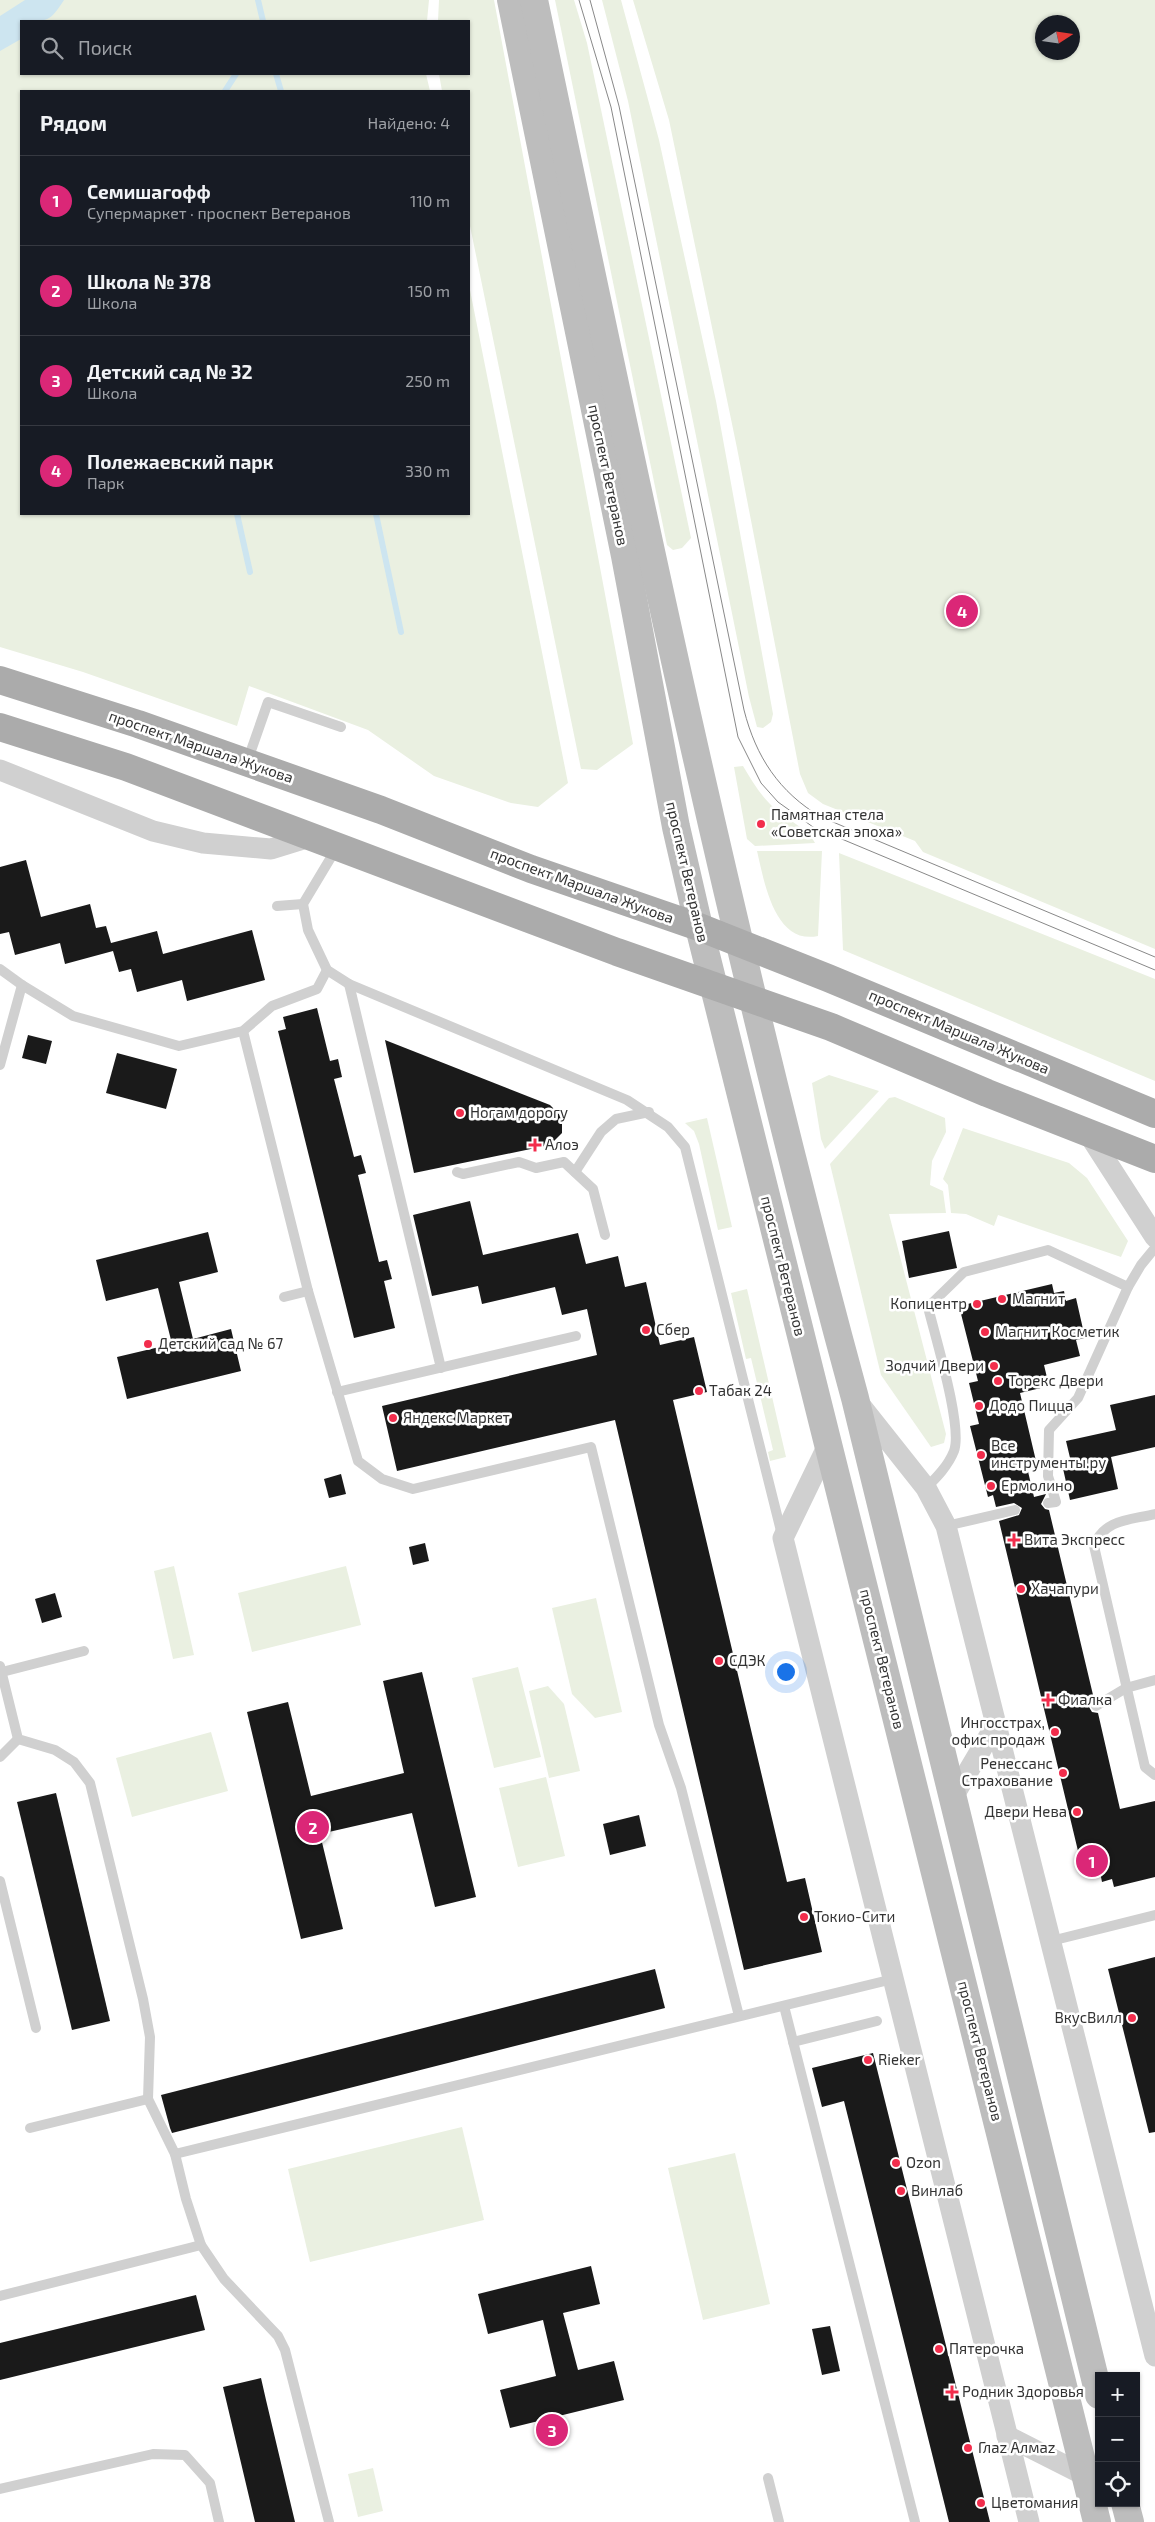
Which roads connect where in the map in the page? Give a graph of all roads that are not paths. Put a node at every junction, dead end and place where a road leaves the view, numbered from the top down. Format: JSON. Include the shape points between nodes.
{"nodes":[{"id":1,"x":511,"y":0,"type":"edge"},
{"id":2,"x":534,"y":0,"type":"edge"},
{"id":3,"x":0,"y":680,"type":"edge"},
{"id":4,"x":0,"y":727,"type":"edge"},
{"id":5,"x":341,"y":727,"type":"dead end"},
{"id":6,"x":247,"y":763,"type":"junction"},
{"id":7,"x":0,"y":770,"type":"edge"},
{"id":8,"x":325,"y":841,"type":"junction"},
{"id":9,"x":303,"y":904,"type":"junction"},
{"id":10,"x":277,"y":906,"type":"dead end"},
{"id":11,"x":699,"y":927,"type":"junction"},
{"id":12,"x":740,"y":943,"type":"junction"},
{"id":13,"x":0,"y":969,"type":"edge"},
{"id":14,"x":327,"y":970,"type":"junction"},
{"id":15,"x":349,"y":984,"type":"junction"},
{"id":16,"x":22,"y":985,"type":"junction"},
{"id":17,"x":714,"y":988,"type":"junction"},
{"id":18,"x":754,"y":1000,"type":"junction"},
{"id":19,"x":244,"y":1030,"type":"junction"},
{"id":20,"x":0,"y":1064,"type":"edge"},
{"id":21,"x":648,"y":1112,"type":"junction"},
{"id":22,"x":1155,"y":1114,"type":"edge"},
{"id":23,"x":1088,"y":1133,"type":"junction"},
{"id":24,"x":1155,"y":1159,"type":"edge"},
{"id":25,"x":457,"y":1172,"type":"dead end"},
{"id":26,"x":576,"y":1172,"type":"junction"},
{"id":27,"x":605,"y":1235,"type":"dead end"},
{"id":28,"x":1155,"y":1236,"type":"edge"},
{"id":29,"x":1155,"y":1248,"type":"edge"},
{"id":30,"x":1128,"y":1287,"type":"junction"},
{"id":31,"x":308,"y":1291,"type":"junction"},
{"id":32,"x":284,"y":1297,"type":"dead end"},
{"id":33,"x":576,"y":1336,"type":"dead end"},
{"id":34,"x":441,"y":1368,"type":"junction"},
{"id":35,"x":336,"y":1392,"type":"junction"},
{"id":36,"x":855,"y":1398,"type":"junction"},
{"id":37,"x":828,"y":1445,"type":"junction"},
{"id":38,"x":926,"y":1488,"type":"junction"},
{"id":39,"x":1048,"y":1503,"type":"dead end"},
{"id":40,"x":1015,"y":1510,"type":"dead end"},
{"id":41,"x":1155,"y":1514,"type":"edge"},
{"id":42,"x":946,"y":1526,"type":"junction"},
{"id":43,"x":783,"y":1538,"type":"junction"},
{"id":44,"x":84,"y":1651,"type":"dead end"},
{"id":45,"x":1,"y":1669,"type":"edge"},
{"id":46,"x":1155,"y":1680,"type":"edge"},
{"id":47,"x":1126,"y":1688,"type":"junction"},
{"id":48,"x":1096,"y":1706,"type":"dead end"},
{"id":49,"x":995,"y":1726,"type":"junction"},
{"id":50,"x":18,"y":1739,"type":"junction"},
{"id":51,"x":0,"y":1757,"type":"edge"},
{"id":52,"x":1155,"y":1774,"type":"edge"},
{"id":53,"x":952,"y":1797,"type":"junction"},
{"id":54,"x":0,"y":1881,"type":"edge"},
{"id":55,"x":1155,"y":1915,"type":"edge"},
{"id":56,"x":1051,"y":1941,"type":"junction"},
{"id":57,"x":893,"y":1979,"type":"junction"},
{"id":58,"x":784,"y":2006,"type":"junction"},
{"id":59,"x":739,"y":2016,"type":"junction"},
{"id":60,"x":877,"y":2021,"type":"dead end"},
{"id":61,"x":36,"y":2028,"type":"dead end"},
{"id":62,"x":793,"y":2042,"type":"junction"},
{"id":63,"x":148,"y":2099,"type":"junction"},
{"id":64,"x":30,"y":2128,"type":"dead end"},
{"id":65,"x":175,"y":2154,"type":"junction"},
{"id":66,"x":201,"y":2245,"type":"junction"},
{"id":67,"x":0,"y":2296,"type":"edge"},
{"id":68,"x":1155,"y":2356,"type":"edge"},
{"id":69,"x":1095,"y":2379,"type":"edge"},
{"id":70,"x":1007,"y":2436,"type":"junction"},
{"id":71,"x":1086,"y":2476,"type":"junction"},
{"id":72,"x":768,"y":2478,"type":"dead end"},
{"id":73,"x":0,"y":2489,"type":"edge"},
{"id":74,"x":1126,"y":2507,"type":"edge"},
{"id":75,"x":219,"y":2522,"type":"edge"},
{"id":76,"x":329,"y":2522,"type":"edge"},
{"id":77,"x":779,"y":2522,"type":"edge"},
{"id":78,"x":915,"y":2522,"type":"edge"},
{"id":79,"x":1029,"y":2522,"type":"edge"},
{"id":80,"x":1097,"y":2522,"type":"edge"},
{"id":81,"x":1130,"y":2522,"type":"edge"}],
"edges":[{"from":1,"to":11,"type":"main road","name":"проспект Ветеранов","via":[[625,556],[676,827]]},
{"from":2,"to":12,"type":"main road","name":"проспект Ветеранов","via":[[651,561]]},
{"from":3,"to":6,"type":"main road","name":"проспект Маршала Жукова"},
{"from":4,"to":8,"type":"main road","via":[[126,767]]},
{"from":5,"to":6,"type":"lane","via":[[268,702]]},
{"from":6,"to":11,"type":"main road","name":"проспект Маршала Жукова","via":[[381,810],[531,869]]},
{"from":7,"to":8,"type":"street","via":[[153,830],[203,842],[271,849]]},
{"from":8,"to":9,"type":"lane"},
{"from":8,"to":17,"type":"main road"},
{"from":9,"to":10,"type":"lane"},
{"from":9,"to":14,"type":"lane","via":[[308,930]]},
{"from":11,"to":12,"type":"main road","name":"проспект Маршала Жукова"},
{"from":11,"to":17,"type":"main road","name":"проспект Ветеранов"},
{"from":12,"to":18,"type":"main road","name":"проспект Ветеранов"},
{"from":12,"to":22,"type":"main road","name":"проспект Маршала Жукова"},
{"from":13,"to":16,"type":"lane"},
{"from":14,"to":15,"type":"lane"},
{"from":14,"to":19,"type":"lane","via":[[317,989],[272,1006]]},
{"from":15,"to":21,"type":"lane","via":[[624,1098]]},
{"from":15,"to":34,"type":"lane"},
{"from":16,"to":19,"type":"lane","via":[[73,1016],[179,1046]]},
{"from":16,"to":20,"type":"lane"},
{"from":17,"to":18,"type":"main road"},
{"from":17,"to":37,"type":"main road","name":"проспект Ветеранов"},
{"from":18,"to":23,"type":"main road","via":[[831,1027]]},
{"from":18,"to":36,"type":"main road","name":"проспект Ветеранов"},
{"from":19,"to":31,"type":"lane"},
{"from":21,"to":26,"type":"lane","via":[[616,1119],[601,1132]]},
{"from":21,"to":43,"type":"lane","via":[[668,1127],[685,1147]]},
{"from":23,"to":24,"type":"main road"},
{"from":23,"to":28,"type":"street"},
{"from":25,"to":26,"type":"lane","via":[[463,1174],[519,1162],[536,1168],[564,1162]]},
{"from":26,"to":27,"type":"lane","via":[[593,1189]]},
{"from":29,"to":30,"type":"lane"},
{"from":30,"to":38,"type":"lane","via":[[1048,1250],[964,1272],[935,1300],[928,1307],[957,1428],[954,1451]]},
{"from":30,"to":39,"type":"lane","via":[[1078,1398],[1049,1430],[1048,1476],[1056,1502]]},
{"from":31,"to":32,"type":"lane"},
{"from":31,"to":35,"type":"lane"},
{"from":33,"to":34,"type":"lane"},
{"from":34,"to":35,"type":"lane"},
{"from":35,"to":59,"type":"lane","via":[[358,1461],[382,1479],[413,1489],[591,1447],[659,1726],[681,1788]]},
{"from":36,"to":38,"type":"street"},
{"from":36,"to":53,"type":"main road","name":"проспект Ветеранов"},
{"from":37,"to":43,"type":"street"},
{"from":37,"to":71,"type":"main road","name":"проспект Ветеранов"},
{"from":38,"to":42,"type":"street"},
{"from":40,"to":42,"type":"lane"},
{"from":41,"to":47,"type":"lane","via":[[1108,1526],[1098,1535],[1094,1546]]},
{"from":42,"to":49,"type":"street"},
{"from":43,"to":57,"type":"street"},
{"from":44,"to":45,"type":"lane"},
{"from":45,"to":50,"type":"lane"},
{"from":46,"to":47,"type":"lane"},
{"from":47,"to":48,"type":"lane"},
{"from":47,"to":52,"type":"lane","via":[[1145,1767]]},
{"from":49,"to":53,"type":"street"},
{"from":49,"to":56,"type":"street"},
{"from":50,"to":51,"type":"lane"},
{"from":50,"to":63,"type":"lane","via":[[55,1750],[74,1762],[90,1784],[147,2018],[150,2037]]},
{"from":53,"to":69,"type":"main road","name":"проспект Ветеранов"},
{"from":54,"to":61,"type":"lane"},
{"from":55,"to":56,"type":"lane"},
{"from":56,"to":68,"type":"street"},
{"from":57,"to":58,"type":"lane"},
{"from":57,"to":70,"type":"street"},
{"from":58,"to":59,"type":"lane"},
{"from":58,"to":62,"type":"lane"},
{"from":59,"to":65,"type":"lane"},
{"from":60,"to":62,"type":"lane"},
{"from":62,"to":78,"type":"lane"},
{"from":63,"to":64,"type":"lane"},
{"from":63,"to":65,"type":"lane"},
{"from":65,"to":66,"type":"lane"},
{"from":66,"to":67,"type":"lane"},
{"from":66,"to":76,"type":"lane","via":[[224,2279],[278,2336],[285,2350]]},
{"from":70,"to":71,"type":"street"},
{"from":70,"to":79,"type":"street"},
{"from":71,"to":80,"type":"main road","name":"проспект Ветеранов"},
{"from":72,"to":77,"type":"lane"},
{"from":73,"to":75,"type":"lane","via":[[153,2454],[185,2455],[210,2484]]},
{"from":74,"to":81,"type":"main road"}]}
